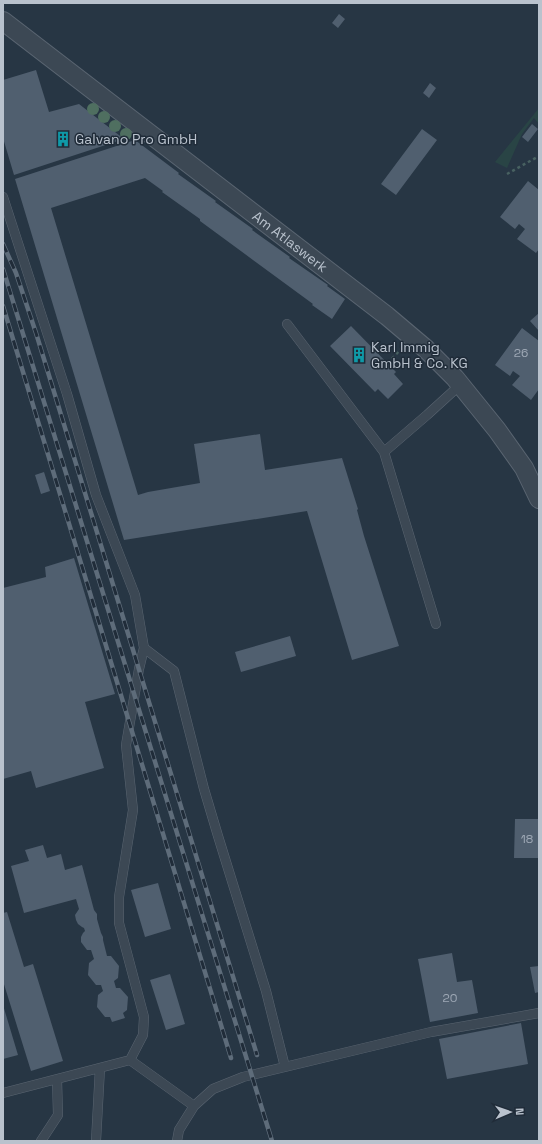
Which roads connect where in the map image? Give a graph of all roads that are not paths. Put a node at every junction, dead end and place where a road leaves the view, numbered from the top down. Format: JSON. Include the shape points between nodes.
{"nodes":[{"id":1,"x":3,"y":21,"type":"edge"},
{"id":2,"x":3,"y":197,"type":"edge"},
{"id":3,"x":286,"y":324,"type":"dead end"},
{"id":4,"x":460,"y":385,"type":"junction"},
{"id":5,"x":384,"y":452,"type":"junction"},
{"id":6,"x":539,"y":499,"type":"edge"},
{"id":7,"x":436,"y":624,"type":"dead end"},
{"id":8,"x":144,"y":648,"type":"junction"},
{"id":9,"x":539,"y":1013,"type":"edge"},
{"id":10,"x":130,"y":1060,"type":"junction"},
{"id":11,"x":285,"y":1067,"type":"junction"},
{"id":12,"x":100,"y":1068,"type":"junction"},
{"id":13,"x":58,"y":1079,"type":"junction"},
{"id":14,"x":3,"y":1093,"type":"edge"},
{"id":15,"x":194,"y":1106,"type":"junction"},
{"id":16,"x":40,"y":1141,"type":"edge"},
{"id":17,"x":96,"y":1141,"type":"edge"},
{"id":18,"x":177,"y":1141,"type":"edge"}],
"edges":[{"from":1,"to":4,"type":"street","name":"Am Atlaswerk","via":[[387,316],[426,349]]},
{"from":2,"to":8,"type":"lane","via":[[67,394],[96,494],[135,595]]},
{"from":3,"to":5,"type":"lane"},
{"from":4,"to":5,"type":"lane"},
{"from":4,"to":6,"type":"street","name":"Am Atlaswerk","via":[[524,468]]},
{"from":5,"to":7,"type":"lane"},
{"from":8,"to":10,"type":"lane","via":[[126,745],[133,810],[119,898],[119,923],[144,1017],[142,1035]]},
{"from":8,"to":11,"type":"lane","via":[[174,671],[204,789],[266,991]]},
{"from":9,"to":11,"type":"lane","via":[[431,1032]]},
{"from":10,"to":12,"type":"lane"},
{"from":10,"to":15,"type":"lane"},
{"from":11,"to":15,"type":"lane","via":[[243,1077],[213,1089]]},
{"from":12,"to":13,"type":"lane"},
{"from":12,"to":17,"type":"lane"},
{"from":13,"to":14,"type":"lane"},
{"from":13,"to":16,"type":"lane","via":[[58,1115]]},
{"from":15,"to":18,"type":"lane","via":[[180,1130]]}]}
